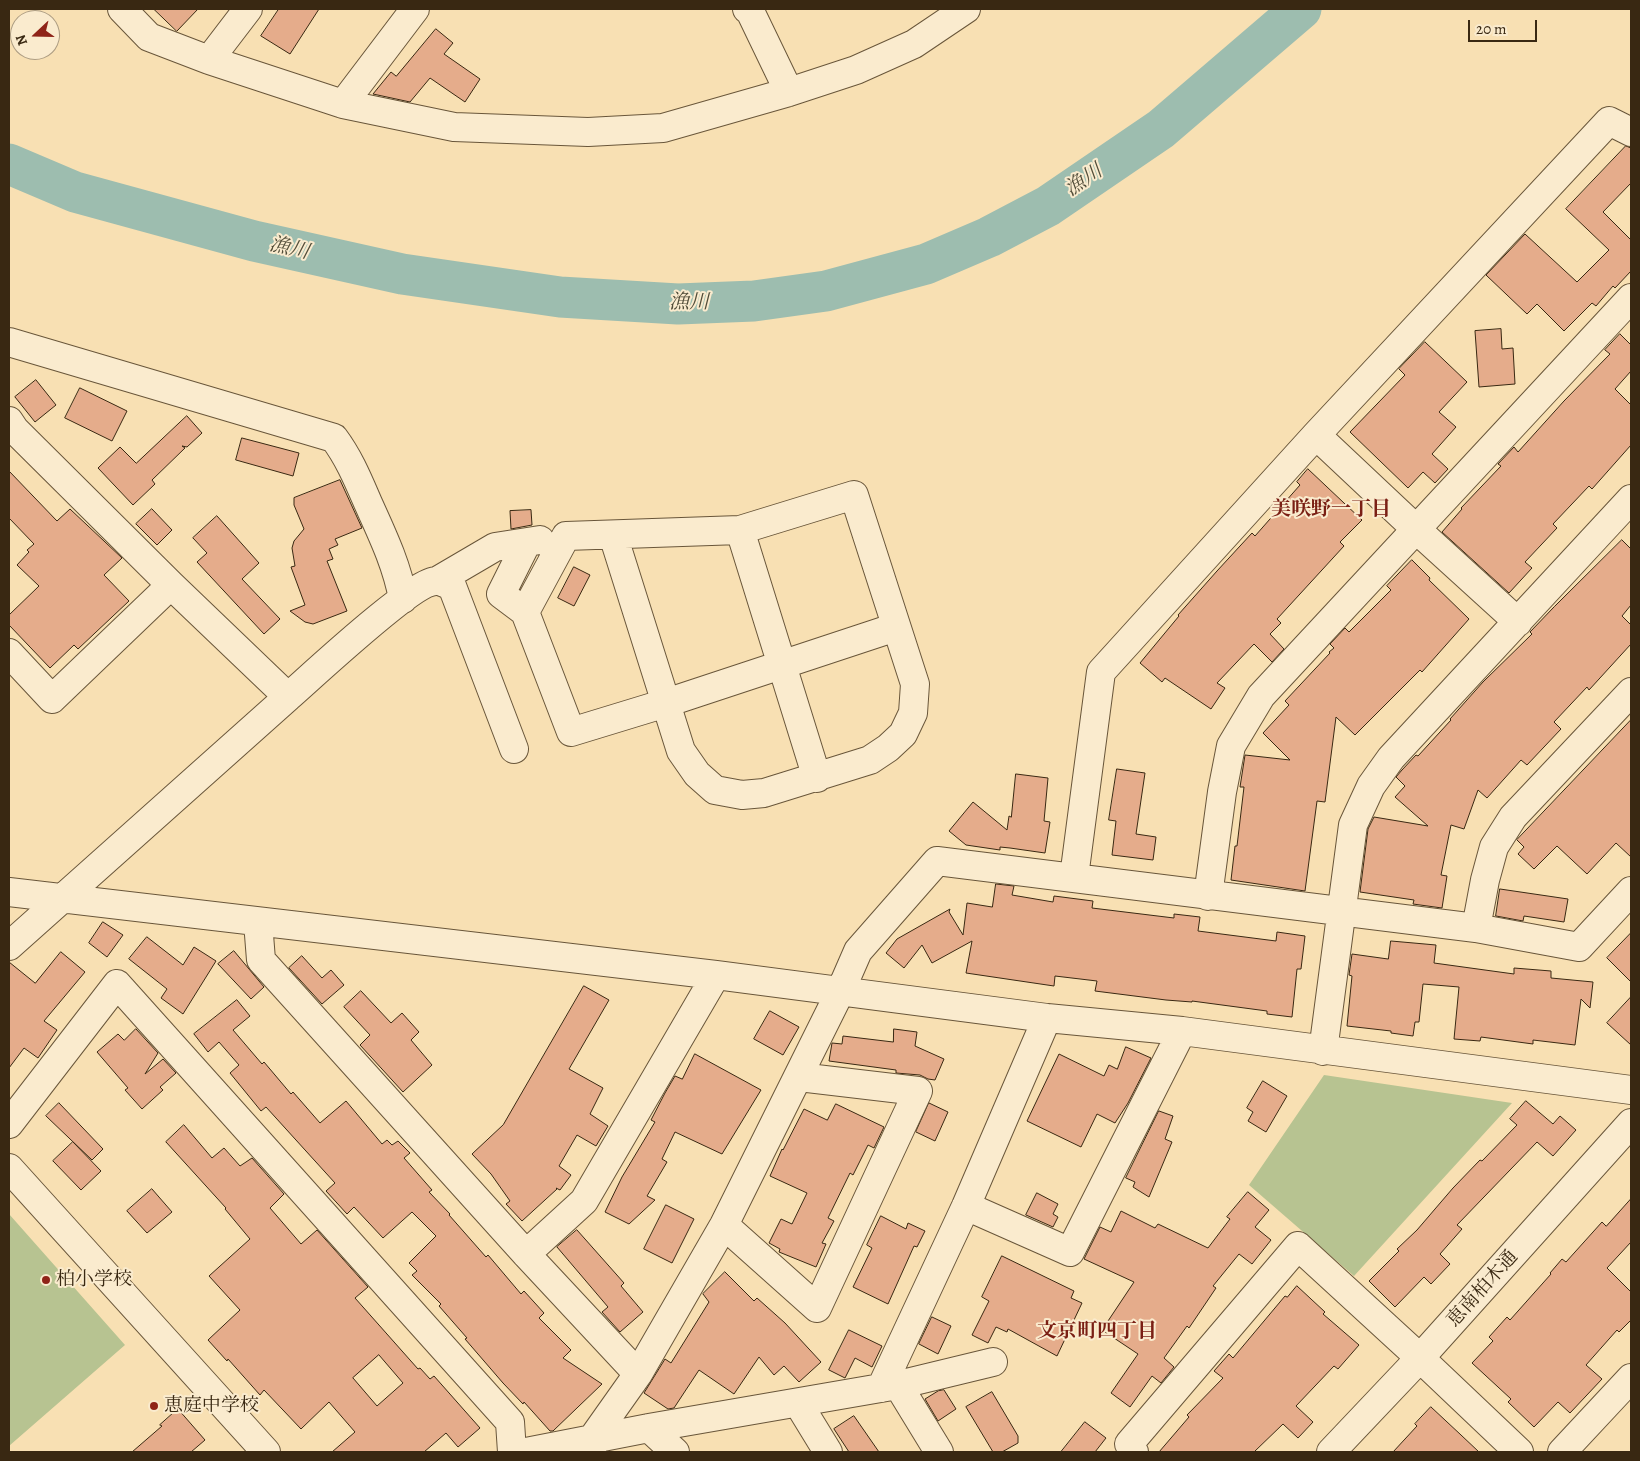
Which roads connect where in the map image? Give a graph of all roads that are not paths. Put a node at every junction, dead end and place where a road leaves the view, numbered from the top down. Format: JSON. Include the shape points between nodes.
{"nodes":[{"id":1,"x":122,"y":9,"type":"edge"},
{"id":2,"x":248,"y":9,"type":"edge"},
{"id":3,"x":415,"y":9,"type":"edge"},
{"id":4,"x":747,"y":9,"type":"edge"},
{"id":5,"x":966,"y":9,"type":"edge"},
{"id":6,"x":208,"y":60,"type":"junction"},
{"id":7,"x":789,"y":92,"type":"junction"},
{"id":8,"x":343,"y":104,"type":"junction"},
{"id":9,"x":1631,"y":132,"type":"edge"},
{"id":10,"x":1631,"y":298,"type":"edge"},
{"id":11,"x":9,"y":342,"type":"edge"},
{"id":12,"x":11,"y":429,"type":"edge"},
{"id":13,"x":1316,"y":435,"type":"junction"},
{"id":14,"x":1631,"y":500,"type":"edge"},
{"id":15,"x":740,"y":530,"type":"junction"},
{"id":16,"x":1417,"y":530,"type":"junction"},
{"id":17,"x":613,"y":535,"type":"junction"},
{"id":18,"x":566,"y":536,"type":"junction"},
{"id":19,"x":527,"y":542,"type":"junction"},
{"id":20,"x":437,"y":581,"type":"junction"},
{"id":21,"x":171,"y":585,"type":"junction"},
{"id":22,"x":399,"y":601,"type":"junction"},
{"id":23,"x":525,"y":612,"type":"junction"},
{"id":24,"x":1518,"y":622,"type":"junction"},
{"id":25,"x":896,"y":627,"type":"junction"},
{"id":26,"x":9,"y":653,"type":"edge"},
{"id":27,"x":782,"y":665,"type":"junction"},
{"id":28,"x":1631,"y":692,"type":"edge"},
{"id":29,"x":288,"y":697,"type":"junction"},
{"id":30,"x":666,"y":703,"type":"junction"},
{"id":31,"x":514,"y":749,"type":"dead end"},
{"id":32,"x":818,"y":778,"type":"junction"},
{"id":33,"x":1074,"y":877,"type":"junction"},
{"id":34,"x":1631,"y":891,"type":"edge"},
{"id":35,"x":9,"y":892,"type":"edge"},
{"id":36,"x":1208,"y":896,"type":"junction"},
{"id":37,"x":61,"y":899,"type":"junction"},
{"id":38,"x":1341,"y":912,"type":"junction"},
{"id":39,"x":258,"y":922,"type":"junction"},
{"id":40,"x":1476,"y":928,"type":"junction"},
{"id":41,"x":9,"y":946,"type":"edge"},
{"id":42,"x":716,"y":975,"type":"junction"},
{"id":43,"x":841,"y":990,"type":"junction"},
{"id":44,"x":1047,"y":1018,"type":"junction"},
{"id":45,"x":1182,"y":1032,"type":"junction"},
{"id":46,"x":1323,"y":1051,"type":"junction"},
{"id":47,"x":799,"y":1077,"type":"junction"},
{"id":48,"x":1631,"y":1090,"type":"edge"},
{"id":49,"x":1631,"y":1123,"type":"edge"},
{"id":50,"x":9,"y":1124,"type":"edge"},
{"id":51,"x":9,"y":1168,"type":"edge"},
{"id":52,"x":966,"y":1206,"type":"junction"},
{"id":53,"x":724,"y":1225,"type":"junction"},
{"id":54,"x":526,"y":1254,"type":"junction"},
{"id":55,"x":1420,"y":1358,"type":"junction"},
{"id":56,"x":993,"y":1362,"type":"dead end"},
{"id":57,"x":638,"y":1374,"type":"junction"},
{"id":58,"x":1631,"y":1378,"type":"edge"},
{"id":59,"x":890,"y":1386,"type":"junction"},
{"id":60,"x":798,"y":1403,"type":"junction"},
{"id":61,"x":649,"y":1428,"type":"junction"},
{"id":62,"x":592,"y":1446,"type":"edge"},
{"id":63,"x":256,"y":1449,"type":"edge"},
{"id":64,"x":512,"y":1452,"type":"edge"},
{"id":65,"x":526,"y":1452,"type":"edge"},
{"id":66,"x":675,"y":1452,"type":"edge"},
{"id":67,"x":828,"y":1452,"type":"edge"},
{"id":68,"x":939,"y":1452,"type":"edge"},
{"id":69,"x":1134,"y":1452,"type":"edge"},
{"id":70,"x":1331,"y":1452,"type":"edge"},
{"id":71,"x":1519,"y":1452,"type":"edge"},
{"id":72,"x":1562,"y":1452,"type":"edge"}],
"edges":[{"from":1,"to":6,"type":"street","via":[[150,37]]},
{"from":2,"to":6,"type":"street"},
{"from":3,"to":8,"type":"street"},
{"from":4,"to":7,"type":"street"},
{"from":5,"to":7,"type":"street","via":[[914,44],[856,70]]},
{"from":6,"to":8,"type":"street"},
{"from":7,"to":8,"type":"street","via":[[664,128],[588,132],[454,127]]},
{"from":9,"to":13,"type":"street","via":[[1609,121]]},
{"from":10,"to":16,"type":"street"},
{"from":11,"to":22,"type":"street","via":[[334,438],[347,455],[382,535],[399,580]]},
{"from":12,"to":21,"type":"street"},
{"from":13,"to":16,"type":"street"},
{"from":13,"to":33,"type":"street","via":[[1102,672]]},
{"from":14,"to":24,"type":"street"},
{"from":15,"to":17,"type":"street"},
{"from":15,"to":25,"type":"street","via":[[854,496]]},
{"from":15,"to":27,"type":"street"},
{"from":16,"to":24,"type":"street"},
{"from":16,"to":36,"type":"street","via":[[1261,696],[1231,746]]},
{"from":17,"to":18,"type":"street"},
{"from":17,"to":30,"type":"street"},
{"from":18,"to":19,"type":"street"},
{"from":18,"to":23,"type":"street"},
{"from":19,"to":20,"type":"street","via":[[495,547]]},
{"from":19,"to":23,"type":"street","via":[[501,594]]},
{"from":20,"to":22,"type":"street","via":[[423,585]]},
{"from":20,"to":31,"type":"street","via":[[452,586]]},
{"from":21,"to":26,"type":"street","via":[[52,699]]},
{"from":21,"to":29,"type":"street"},
{"from":22,"to":29,"type":"street"},
{"from":23,"to":30,"type":"street","via":[[571,732]]},
{"from":24,"to":38,"type":"street","via":[[1391,758],[1371,786],[1353,825]]},
{"from":25,"to":27,"type":"street"},
{"from":25,"to":32,"type":"street","via":[[915,684],[913,713],[903,734],[870,760]]},
{"from":27,"to":30,"type":"street"},
{"from":27,"to":32,"type":"street"},
{"from":28,"to":40,"type":"street","via":[[1513,817],[1494,847]]},
{"from":29,"to":37,"type":"street"},
{"from":30,"to":32,"type":"street","via":[[681,751],[715,790],[742,795],[764,793]]},
{"from":33,"to":36,"type":"street"},
{"from":33,"to":43,"type":"street","via":[[936,861],[858,951]]},
{"from":34,"to":40,"type":"street","via":[[1579,947]]},
{"from":35,"to":37,"type":"street"},
{"from":36,"to":38,"type":"street"},
{"from":37,"to":39,"type":"street"},
{"from":37,"to":41,"type":"street"},
{"from":38,"to":40,"type":"street"},
{"from":38,"to":46,"type":"street"},
{"from":39,"to":42,"type":"street"},
{"from":39,"to":54,"type":"street","via":[[261,960]]},
{"from":42,"to":43,"type":"street"},
{"from":42,"to":54,"type":"street","via":[[584,1201]]},
{"from":43,"to":44,"type":"street"},
{"from":43,"to":47,"type":"street"},
{"from":44,"to":45,"type":"street"},
{"from":44,"to":52,"type":"street"},
{"from":45,"to":46,"type":"street"},
{"from":45,"to":52,"type":"street","via":[[1070,1252]]},
{"from":46,"to":48,"type":"street"},
{"from":47,"to":53,"type":"street"},
{"from":47,"to":53,"type":"street","via":[[918,1091],[817,1308]]},
{"from":49,"to":55,"type":"street","name":"恵南柏木通"},
{"from":50,"to":64,"type":"street","via":[[116,984],[510,1422]]},
{"from":51,"to":63,"type":"street"},
{"from":52,"to":59,"type":"street"},
{"from":53,"to":57,"type":"street"},
{"from":54,"to":57,"type":"street"},
{"from":55,"to":69,"type":"street","via":[[1298,1246],[1129,1444]]},
{"from":55,"to":70,"type":"street","name":"恵南柏木通"},
{"from":55,"to":71,"type":"street"},
{"from":56,"to":59,"type":"street"},
{"from":57,"to":62,"type":"street"},
{"from":58,"to":72,"type":"street"},
{"from":59,"to":60,"type":"street"},
{"from":59,"to":68,"type":"street"},
{"from":60,"to":61,"type":"street"},
{"from":60,"to":67,"type":"street"},
{"from":61,"to":62,"type":"street"},
{"from":61,"to":66,"type":"street"},
{"from":62,"to":65,"type":"street"}]}
